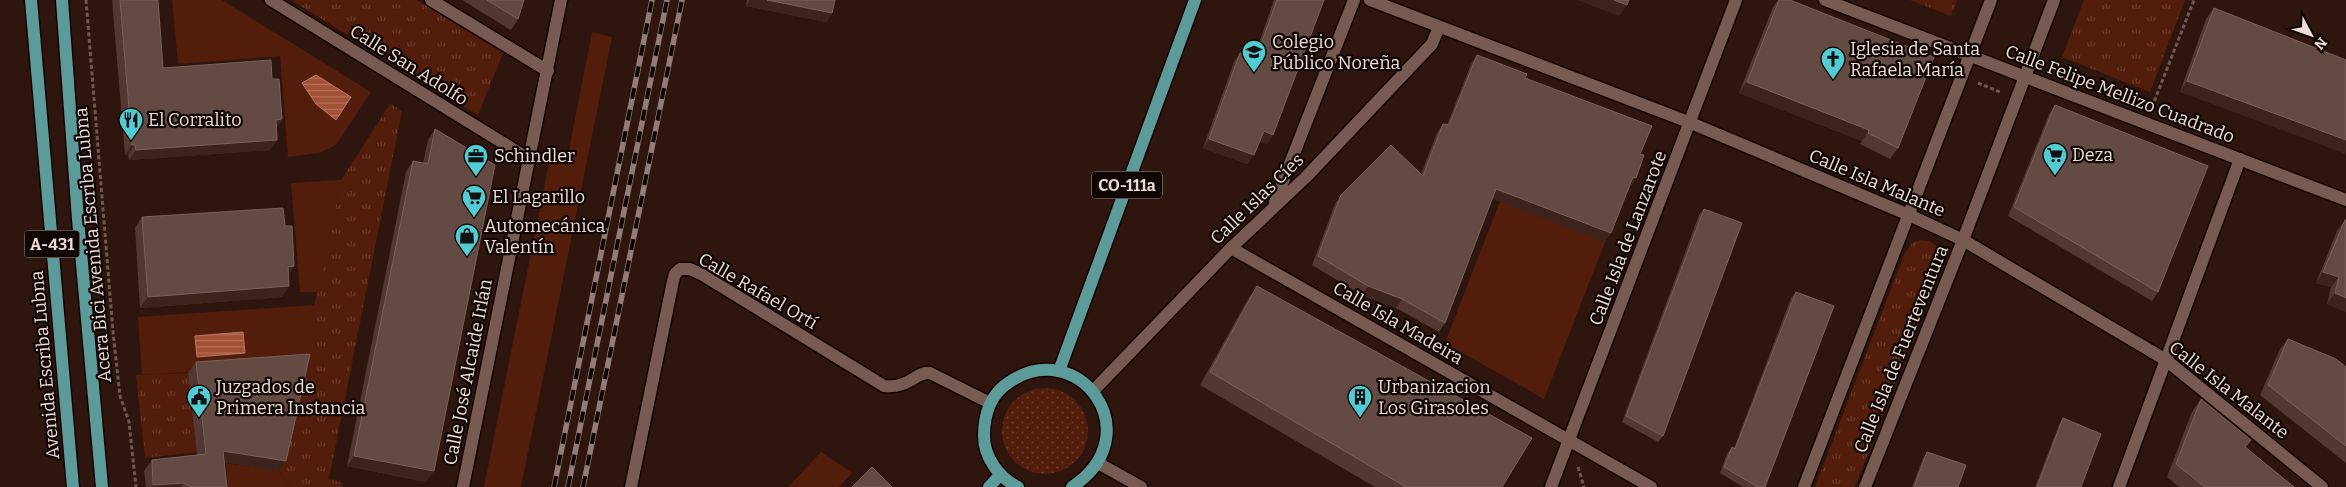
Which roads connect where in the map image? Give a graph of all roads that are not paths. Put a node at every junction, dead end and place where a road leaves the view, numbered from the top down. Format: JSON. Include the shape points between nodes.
{"nodes":[{"id":1,"x":31,"y":0,"type":"edge"},
{"id":2,"x":62,"y":0,"type":"edge"},
{"id":3,"x":271,"y":0,"type":"edge"},
{"id":4,"x":431,"y":0,"type":"edge"},
{"id":5,"x":561,"y":0,"type":"edge"},
{"id":6,"x":1196,"y":0,"type":"edge"},
{"id":7,"x":1354,"y":0,"type":"edge"},
{"id":8,"x":1370,"y":0,"type":"edge"},
{"id":9,"x":1736,"y":0,"type":"edge"},
{"id":10,"x":1825,"y":0,"type":"edge"},
{"id":11,"x":1992,"y":0,"type":"edge"},
{"id":12,"x":2054,"y":0,"type":"edge"},
{"id":13,"x":1439,"y":27,"type":"junction"},
{"id":14,"x":1971,"y":56,"type":"junction"},
{"id":15,"x":548,"y":71,"type":"junction"},
{"id":16,"x":2026,"y":77,"type":"junction"},
{"id":17,"x":1691,"y":124,"type":"junction"},
{"id":18,"x":529,"y":159,"type":"junction"},
{"id":19,"x":2240,"y":159,"type":"junction"},
{"id":20,"x":2346,"y":200,"type":"edge"},
{"id":21,"x":1273,"y":206,"type":"junction"},
{"id":22,"x":1909,"y":215,"type":"junction"},
{"id":23,"x":1963,"y":240,"type":"junction"},
{"id":24,"x":1231,"y":248,"type":"junction"},
{"id":25,"x":2166,"y":360,"type":"junction"},
{"id":26,"x":1059,"y":371,"type":"junction"},
{"id":27,"x":1093,"y":391,"type":"junction"},
{"id":28,"x":990,"y":403,"type":"junction"},
{"id":29,"x":1569,"y":441,"type":"junction"},
{"id":30,"x":1098,"y":463,"type":"junction"},
{"id":31,"x":1000,"y":475,"type":"junction"},
{"id":32,"x":73,"y":487,"type":"edge"},
{"id":33,"x":102,"y":487,"type":"edge"},
{"id":34,"x":463,"y":487,"type":"edge"},
{"id":35,"x":631,"y":487,"type":"edge"},
{"id":36,"x":989,"y":487,"type":"edge"},
{"id":37,"x":1018,"y":487,"type":"edge"},
{"id":38,"x":1072,"y":487,"type":"edge"},
{"id":39,"x":1141,"y":487,"type":"edge"},
{"id":40,"x":1550,"y":487,"type":"edge"},
{"id":41,"x":1651,"y":487,"type":"edge"},
{"id":42,"x":1804,"y":487,"type":"edge"},
{"id":43,"x":1865,"y":487,"type":"edge"},
{"id":44,"x":2119,"y":487,"type":"edge"},
{"id":45,"x":2322,"y":487,"type":"edge"}],
"edges":[{"from":1,"to":32,"type":"main road","name":"Avenida Escriba Lubna","number":"A-431"},
{"from":2,"to":33,"type":"main road","number":"A-431"},
{"from":3,"to":18,"type":"street","name":"Calle San Adolfo"},
{"from":4,"to":15,"type":"street"},
{"from":5,"to":15,"type":"street","name":"Calle José Alcaide Irlán"},
{"from":6,"to":26,"type":"main road","number":"CO-111a"},
{"from":7,"to":21,"type":"street"},
{"from":8,"to":13,"type":"street","name":"Calle Isla Malante"},
{"from":9,"to":17,"type":"street","name":"Calle Isla de Lanzarote"},
{"from":10,"to":14,"type":"street","name":"Calle Felipe Mellizo Cuadrado"},
{"from":11,"to":14,"type":"street"},
{"from":12,"to":16,"type":"street","name":"Calle Isla de Fuerteventura"},
{"from":13,"to":17,"type":"street","name":"Calle Isla Malante"},
{"from":13,"to":21,"type":"street","name":"Calle Islas Cíes","via":[[1432,44],[1306,177]]},
{"from":14,"to":16,"type":"street","name":"Calle Felipe Mellizo Cuadrado"},
{"from":14,"to":22,"type":"street"},
{"from":15,"to":18,"type":"street","name":"Calle José Alcaide Irlán"},
{"from":16,"to":19,"type":"street","name":"Calle Felipe Mellizo Cuadrado"},
{"from":16,"to":23,"type":"street","name":"Calle Isla de Fuerteventura"},
{"from":17,"to":22,"type":"street","name":"Calle Isla Malante"},
{"from":17,"to":29,"type":"street","name":"Calle Isla de Lanzarote"},
{"from":18,"to":34,"type":"street","name":"Calle José Alcaide Irlán"},
{"from":19,"to":20,"type":"street","name":"Calle Felipe Mellizo Cuadrado"},
{"from":19,"to":25,"type":"street"},
{"from":21,"to":24,"type":"street","name":"Calle Islas Cíes"},
{"from":22,"to":23,"type":"street","name":"Calle Isla Malante"},
{"from":22,"to":42,"type":"street"},
{"from":23,"to":25,"type":"street","name":"Calle Isla Malante"},
{"from":23,"to":43,"type":"street","name":"Calle Isla de Fuerteventura"},
{"from":24,"to":27,"type":"street","name":"Calle Islas Cíes"},
{"from":24,"to":29,"type":"street","name":"Calle Isla Madeira"},
{"from":25,"to":44,"type":"street"},
{"from":25,"to":45,"type":"street","name":"Calle Isla Malante"},
{"from":26,"to":27,"type":"main road","via":[[1078,378]]},
{"from":26,"to":28,"type":"main road","via":[[1039,370],[1019,375],[1002,387]]},
{"from":27,"to":30,"type":"main road","via":[[1106,418],[1105,449]]},
{"from":28,"to":31,"type":"main road","via":[[984,422],[984,441],[989,459]]},
{"from":28,"to":35,"type":"street","name":"Calle Rafael Ortí","via":[[930,373],[900,386],[884,386],[701,274],[680,269],[673,281]]},
{"from":29,"to":40,"type":"street","name":"Calle Isla de Lanzarote"},
{"from":29,"to":41,"type":"street","name":"Calle Isla Madeira"},
{"from":30,"to":38,"type":"main road","via":[[1086,478]]},
{"from":30,"to":39,"type":"street"},
{"from":31,"to":36,"type":"main road"},
{"from":31,"to":37,"type":"main road"}]}
